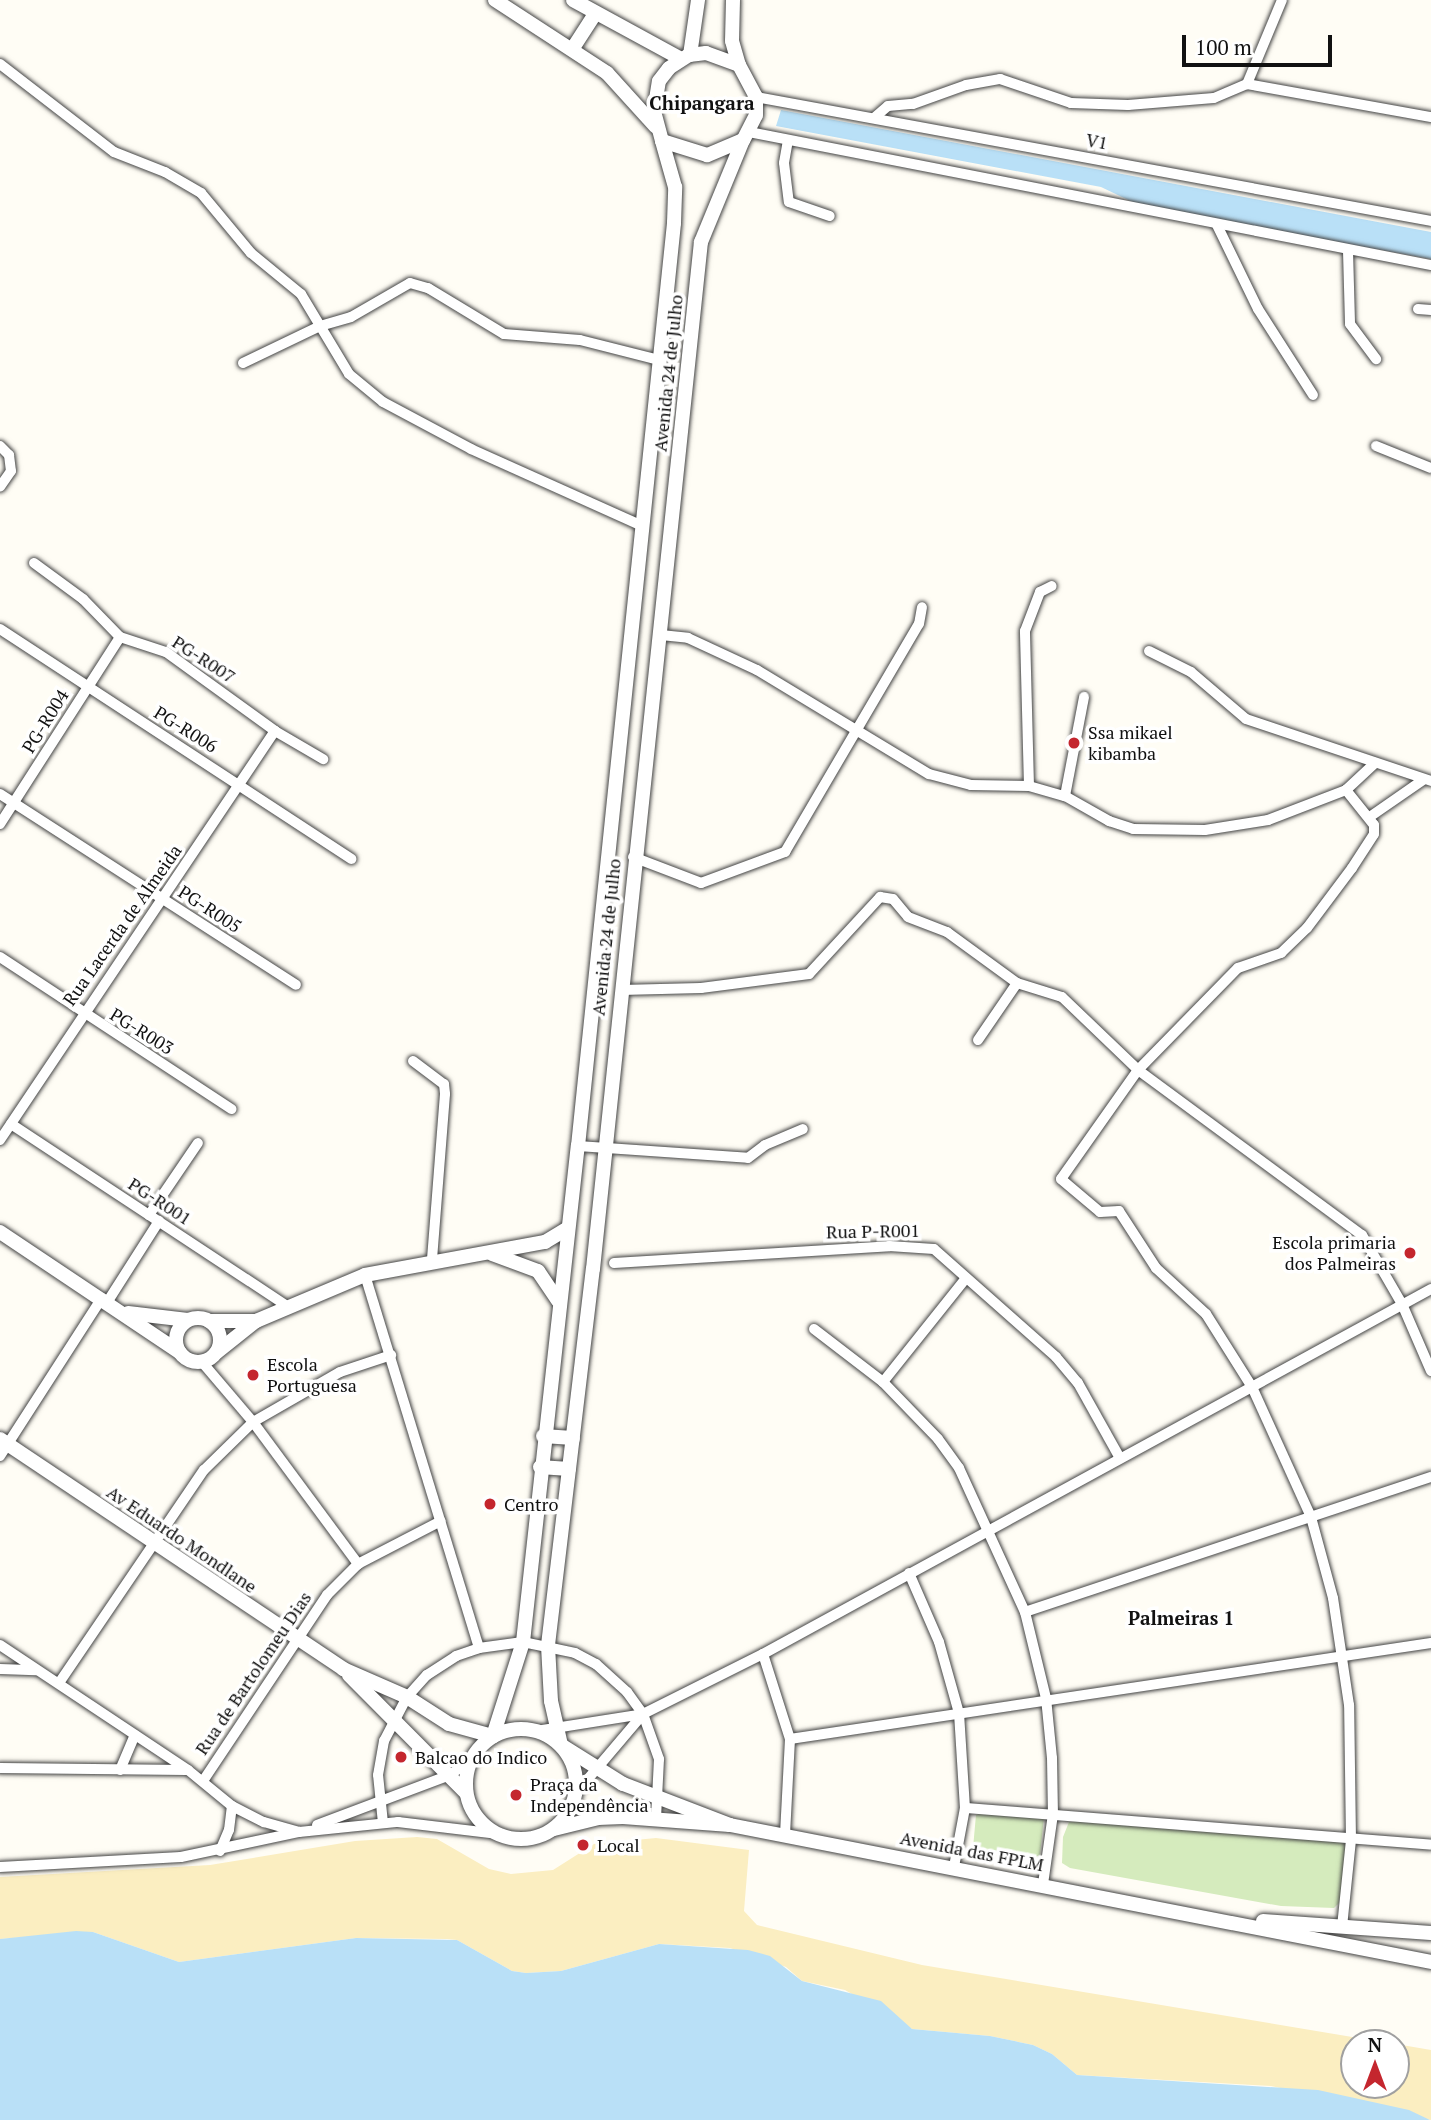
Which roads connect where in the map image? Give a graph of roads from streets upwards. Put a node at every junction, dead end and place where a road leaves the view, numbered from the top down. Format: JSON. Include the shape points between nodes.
{"nodes":[{"id":1,"x":495,"y":0,"type":"edge"},
{"id":2,"x":573,"y":0,"type":"edge"},
{"id":3,"x":698,"y":0,"type":"edge"},
{"id":4,"x":733,"y":0,"type":"edge"},
{"id":5,"x":1282,"y":0,"type":"edge"},
{"id":6,"x":595,"y":14,"type":"junction"},
{"id":7,"x":573,"y":48,"type":"junction"},
{"id":8,"x":685,"y":57,"type":"junction"},
{"id":9,"x":0,"y":64,"type":"edge"},
{"id":10,"x":738,"y":65,"type":"junction"},
{"id":11,"x":1247,"y":84,"type":"junction"},
{"id":12,"x":756,"y":97,"type":"junction"},
{"id":13,"x":1431,"y":117,"type":"edge"},
{"id":14,"x":874,"y":118,"type":"junction"},
{"id":15,"x":659,"y":134,"type":"junction"},
{"id":16,"x":746,"y":136,"type":"junction"},
{"id":17,"x":788,"y":140,"type":"junction"},
{"id":18,"x":830,"y":216,"type":"dead end"},
{"id":19,"x":1431,"y":221,"type":"edge"},
{"id":20,"x":1217,"y":225,"type":"junction"},
{"id":21,"x":1348,"y":251,"type":"junction"},
{"id":22,"x":1431,"y":265,"type":"edge"},
{"id":23,"x":1418,"y":309,"type":"dead end"},
{"id":24,"x":1431,"y":310,"type":"edge"},
{"id":25,"x":320,"y":326,"type":"junction"},
{"id":26,"x":1376,"y":359,"type":"dead end"},
{"id":27,"x":659,"y":360,"type":"junction"},
{"id":28,"x":243,"y":363,"type":"dead end"},
{"id":29,"x":1313,"y":395,"type":"dead end"},
{"id":30,"x":0,"y":446,"type":"edge"},
{"id":31,"x":1376,"y":446,"type":"dead end"},
{"id":32,"x":1431,"y":468,"type":"edge"},
{"id":33,"x":0,"y":487,"type":"edge"},
{"id":34,"x":639,"y":525,"type":"junction"},
{"id":35,"x":34,"y":563,"type":"dead end"},
{"id":36,"x":1052,"y":586,"type":"dead end"},
{"id":37,"x":922,"y":607,"type":"dead end"},
{"id":38,"x":0,"y":629,"type":"edge"},
{"id":39,"x":661,"y":635,"type":"junction"},
{"id":40,"x":120,"y":637,"type":"junction"},
{"id":41,"x":1149,"y":651,"type":"dead end"},
{"id":42,"x":87,"y":687,"type":"junction"},
{"id":43,"x":1084,"y":697,"type":"dead end"},
{"id":44,"x":854,"y":729,"type":"junction"},
{"id":45,"x":275,"y":731,"type":"junction"},
{"id":46,"x":323,"y":759,"type":"dead end"},
{"id":47,"x":1375,"y":763,"type":"junction"},
{"id":48,"x":1427,"y":781,"type":"edge"},
{"id":49,"x":241,"y":785,"type":"junction"},
{"id":50,"x":1028,"y":786,"type":"junction"},
{"id":51,"x":1346,"y":790,"type":"junction"},
{"id":52,"x":0,"y":794,"type":"edge"},
{"id":53,"x":1065,"y":796,"type":"junction"},
{"id":54,"x":15,"y":804,"type":"junction"},
{"id":55,"x":1371,"y":816,"type":"junction"},
{"id":56,"x":612,"y":817,"type":"junction"},
{"id":57,"x":638,"y":819,"type":"junction"},
{"id":58,"x":0,"y":824,"type":"edge"},
{"id":59,"x":609,"y":841,"type":"junction"},
{"id":60,"x":634,"y":850,"type":"junction"},
{"id":61,"x":352,"y":859,"type":"dead end"},
{"id":62,"x":162,"y":898,"type":"junction"},
{"id":63,"x":0,"y":957,"type":"edge"},
{"id":64,"x":1017,"y":983,"type":"junction"},
{"id":65,"x":296,"y":985,"type":"dead end"},
{"id":66,"x":621,"y":990,"type":"junction"},
{"id":67,"x":82,"y":1013,"type":"junction"},
{"id":68,"x":978,"y":1040,"type":"dead end"},
{"id":69,"x":413,"y":1061,"type":"dead end"},
{"id":70,"x":1138,"y":1070,"type":"junction"},
{"id":71,"x":232,"y":1108,"type":"dead end"},
{"id":72,"x":581,"y":1116,"type":"junction"},
{"id":73,"x":606,"y":1119,"type":"junction"},
{"id":74,"x":11,"y":1124,"type":"junction"},
{"id":75,"x":803,"y":1129,"type":"dead end"},
{"id":76,"x":0,"y":1140,"type":"edge"},
{"id":77,"x":198,"y":1143,"type":"dead end"},
{"id":78,"x":578,"y":1146,"type":"junction"},
{"id":79,"x":603,"y":1147,"type":"junction"},
{"id":80,"x":154,"y":1218,"type":"junction"},
{"id":81,"x":568,"y":1228,"type":"junction"},
{"id":82,"x":0,"y":1232,"type":"edge"},
{"id":83,"x":488,"y":1252,"type":"junction"},
{"id":84,"x":432,"y":1260,"type":"junction"},
{"id":85,"x":614,"y":1263,"type":"dead end"},
{"id":86,"x":365,"y":1276,"type":"junction"},
{"id":87,"x":966,"y":1278,"type":"junction"},
{"id":88,"x":1431,"y":1289,"type":"edge"},
{"id":89,"x":105,"y":1300,"type":"junction"},
{"id":90,"x":558,"y":1301,"type":"junction"},
{"id":91,"x":1402,"y":1304,"type":"junction"},
{"id":92,"x":289,"y":1307,"type":"junction"},
{"id":93,"x":127,"y":1313,"type":"junction"},
{"id":94,"x":188,"y":1320,"type":"junction"},
{"id":95,"x":209,"y":1321,"type":"junction"},
{"id":96,"x":256,"y":1321,"type":"junction"},
{"id":97,"x":814,"y":1329,"type":"dead end"},
{"id":98,"x":179,"y":1352,"type":"junction"},
{"id":99,"x":217,"y":1352,"type":"junction"},
{"id":100,"x":391,"y":1355,"type":"junction"},
{"id":101,"x":202,"y":1362,"type":"junction"},
{"id":102,"x":1431,"y":1371,"type":"edge"},
{"id":103,"x":883,"y":1382,"type":"junction"},
{"id":104,"x":1252,"y":1387,"type":"junction"},
{"id":105,"x":253,"y":1422,"type":"junction"},
{"id":106,"x":543,"y":1436,"type":"junction"},
{"id":107,"x":573,"y":1438,"type":"junction"},
{"id":108,"x":3,"y":1446,"type":"edge"},
{"id":109,"x":1120,"y":1458,"type":"junction"},
{"id":110,"x":540,"y":1467,"type":"junction"},
{"id":111,"x":569,"y":1469,"type":"junction"},
{"id":112,"x":1431,"y":1477,"type":"edge"},
{"id":113,"x":1311,"y":1517,"type":"junction"},
{"id":114,"x":441,"y":1521,"type":"junction"},
{"id":115,"x":988,"y":1529,"type":"junction"},
{"id":116,"x":151,"y":1543,"type":"junction"},
{"id":117,"x":358,"y":1564,"type":"junction"},
{"id":118,"x":909,"y":1573,"type":"junction"},
{"id":119,"x":1025,"y":1612,"type":"junction"},
{"id":120,"x":296,"y":1637,"type":"junction"},
{"id":121,"x":523,"y":1642,"type":"junction"},
{"id":122,"x":1431,"y":1643,"type":"edge"},
{"id":123,"x":0,"y":1645,"type":"edge"},
{"id":124,"x":548,"y":1645,"type":"junction"},
{"id":125,"x":479,"y":1648,"type":"junction"},
{"id":126,"x":763,"y":1654,"type":"junction"},
{"id":127,"x":1343,"y":1655,"type":"junction"},
{"id":128,"x":0,"y":1669,"type":"edge"},
{"id":129,"x":343,"y":1669,"type":"junction"},
{"id":130,"x":38,"y":1670,"type":"junction"},
{"id":131,"x":59,"y":1683,"type":"junction"},
{"id":132,"x":407,"y":1697,"type":"junction"},
{"id":133,"x":1046,"y":1698,"type":"junction"},
{"id":134,"x":959,"y":1713,"type":"junction"},
{"id":135,"x":643,"y":1714,"type":"junction"},
{"id":136,"x":393,"y":1719,"type":"junction"},
{"id":137,"x":557,"y":1727,"type":"junction"},
{"id":138,"x":536,"y":1731,"type":"junction"},
{"id":139,"x":135,"y":1735,"type":"junction"},
{"id":140,"x":493,"y":1736,"type":"junction"},
{"id":141,"x":790,"y":1739,"type":"junction"},
{"id":142,"x":561,"y":1745,"type":"junction"},
{"id":143,"x":471,"y":1760,"type":"junction"},
{"id":144,"x":594,"y":1768,"type":"junction"},
{"id":145,"x":0,"y":1769,"type":"edge"},
{"id":146,"x":120,"y":1770,"type":"junction"},
{"id":147,"x":188,"y":1770,"type":"junction"},
{"id":148,"x":450,"y":1775,"type":"junction"},
{"id":149,"x":203,"y":1781,"type":"junction"},
{"id":150,"x":466,"y":1793,"type":"junction"},
{"id":151,"x":576,"y":1793,"type":"junction"},
{"id":152,"x":660,"y":1800,"type":"junction"},
{"id":153,"x":379,"y":1803,"type":"junction"},
{"id":154,"x":232,"y":1805,"type":"junction"},
{"id":155,"x":965,"y":1808,"type":"junction"},
{"id":156,"x":1053,"y":1814,"type":"junction"},
{"id":157,"x":656,"y":1819,"type":"junction"},
{"id":158,"x":383,"y":1823,"type":"junction"},
{"id":159,"x":730,"y":1825,"type":"junction"},
{"id":160,"x":554,"y":1829,"type":"junction"},
{"id":161,"x":299,"y":1832,"type":"junction"},
{"id":162,"x":498,"y":1834,"type":"junction"},
{"id":163,"x":785,"y":1834,"type":"junction"},
{"id":164,"x":1351,"y":1840,"type":"junction"},
{"id":165,"x":1431,"y":1845,"type":"edge"},
{"id":166,"x":220,"y":1851,"type":"junction"},
{"id":167,"x":0,"y":1867,"type":"edge"},
{"id":168,"x":954,"y":1867,"type":"junction"},
{"id":169,"x":1043,"y":1884,"type":"junction"},
{"id":170,"x":1206,"y":1917,"type":"junction"},
{"id":171,"x":1342,"y":1927,"type":"junction"},
{"id":172,"x":1431,"y":1933,"type":"edge"},
{"id":173,"x":1431,"y":1962,"type":"edge"}],
"edges":[{"from":1,"to":7,"type":"street"},
{"from":2,"to":6,"type":"street"},
{"from":3,"to":8,"type":"street"},
{"from":4,"to":10,"type":"street","via":[[732,41]]},
{"from":5,"to":11,"type":"street"},
{"from":6,"to":7,"type":"street"},
{"from":6,"to":8,"type":"street"},
{"from":7,"to":15,"type":"street","via":[[630,95]]},
{"from":8,"to":10,"type":"street","via":[[723,56]]},
{"from":8,"to":15,"type":"street","via":[[659,81],[654,96]]},
{"from":9,"to":25,"type":"street","via":[[114,152],[165,172],[201,193],[251,253],[300,294]]},
{"from":10,"to":12,"type":"street"},
{"from":11,"to":13,"type":"street"},
{"from":11,"to":14,"type":"street","via":[[1214,98],[1128,105],[1071,103],[1000,79],[966,85],[913,104],[888,106]]},
{"from":12,"to":14,"type":"street","name":"V1"},
{"from":12,"to":16,"type":"street"},
{"from":14,"to":19,"type":"street","name":"V1"},
{"from":15,"to":16,"type":"street","via":[[707,155]]},
{"from":15,"to":27,"type":"street","name":"Avenida 24 de Julho","via":[[675,187]]},
{"from":16,"to":17,"type":"street"},
{"from":16,"to":39,"type":"street","name":"Avenida 24 de Julho","via":[[701,242]]},
{"from":17,"to":18,"type":"street","via":[[784,163],[789,202]]},
{"from":17,"to":20,"type":"street"},
{"from":20,"to":21,"type":"street"},
{"from":20,"to":29,"type":"street","via":[[1258,309]]},
{"from":21,"to":22,"type":"street"},
{"from":21,"to":26,"type":"street","via":[[1350,324]]},
{"from":23,"to":24,"type":"street"},
{"from":25,"to":27,"type":"street","via":[[351,317],[410,283],[419,283],[504,334],[580,340]]},
{"from":25,"to":28,"type":"street"},
{"from":25,"to":34,"type":"street","via":[[349,374],[383,402],[471,449]]},
{"from":27,"to":34,"type":"street","name":"Avenida 24 de Julho"},
{"from":30,"to":33,"type":"street","via":[[9,455],[11,471]]},
{"from":31,"to":32,"type":"street"},
{"from":34,"to":56,"type":"street","name":"Avenida 24 de Julho"},
{"from":35,"to":40,"type":"street","name":"PG-R007","via":[[82,599]]},
{"from":36,"to":50,"type":"street","via":[[1040,592],[1025,631]]},
{"from":37,"to":44,"type":"street","via":[[919,624]]},
{"from":38,"to":42,"type":"street","name":"PG-R006"},
{"from":39,"to":44,"type":"street","via":[[688,638],[757,670]]},
{"from":39,"to":57,"type":"street","name":"Avenida 24 de Julho"},
{"from":40,"to":42,"type":"street","name":"PG-R004"},
{"from":40,"to":45,"type":"street","name":"PG-R007","via":[[166,652]]},
{"from":41,"to":47,"type":"street","via":[[1191,672],[1246,719]]},
{"from":42,"to":49,"type":"street","name":"PG-R006"},
{"from":42,"to":54,"type":"street","name":"PG-R004"},
{"from":43,"to":53,"type":"street"},
{"from":44,"to":50,"type":"street","via":[[899,759],[949,781]]},
{"from":44,"to":60,"type":"street","via":[[785,852],[701,883]]},
{"from":45,"to":46,"type":"street","name":"PG-R007"},
{"from":45,"to":49,"type":"street","name":"Rua Lacerda de Almeida"},
{"from":47,"to":48,"type":"street"},
{"from":47,"to":51,"type":"street"},
{"from":48,"to":55,"type":"street"},
{"from":49,"to":61,"type":"street","name":"PG-R006"},
{"from":49,"to":62,"type":"street","name":"Rua Lacerda de Almeida"},
{"from":50,"to":53,"type":"street"},
{"from":51,"to":53,"type":"street","via":[[1268,820],[1193,830],[1133,829]]},
{"from":51,"to":55,"type":"street"},
{"from":52,"to":54,"type":"street","name":"PG-R005"},
{"from":54,"to":58,"type":"street","name":"PG-R004"},
{"from":54,"to":62,"type":"street","name":"PG-R005"},
{"from":55,"to":70,"type":"street","via":[[1374,834],[1307,928],[1280,953],[1238,968]]},
{"from":56,"to":57,"type":"street"},
{"from":56,"to":59,"type":"street","name":"Avenida 24 de Julho"},
{"from":57,"to":60,"type":"street","name":"Avenida 24 de Julho"},
{"from":59,"to":60,"type":"street"},
{"from":59,"to":72,"type":"street","name":"Avenida 24 de Julho"},
{"from":60,"to":66,"type":"street","name":"Avenida 24 de Julho"},
{"from":62,"to":65,"type":"street","name":"PG-R005"},
{"from":62,"to":67,"type":"street","name":"Rua Lacerda de Almeida"},
{"from":63,"to":67,"type":"street","name":"PG-R003"},
{"from":64,"to":66,"type":"street","via":[[947,932],[908,918],[887,897],[880,897],[809,974],[701,988]]},
{"from":64,"to":68,"type":"street"},
{"from":64,"to":70,"type":"street","via":[[1062,997]]},
{"from":66,"to":73,"type":"street","name":"Avenida 24 de Julho"},
{"from":67,"to":71,"type":"street","name":"PG-R003"},
{"from":67,"to":74,"type":"street","name":"Rua Lacerda de Almeida"},
{"from":69,"to":84,"type":"street","via":[[438,1078],[445,1094]]},
{"from":70,"to":91,"type":"street","via":[[1362,1235]]},
{"from":70,"to":104,"type":"street","via":[[1061,1179],[1100,1212],[1122,1214],[1156,1268],[1206,1314]]},
{"from":72,"to":73,"type":"street"},
{"from":72,"to":78,"type":"street","name":"Avenida 24 de Julho"},
{"from":73,"to":79,"type":"street","name":"Avenida 24 de Julho"},
{"from":74,"to":76,"type":"street","name":"Rua Lacerda de Almeida"},
{"from":74,"to":80,"type":"street","name":"PG-R001"},
{"from":75,"to":79,"type":"street","via":[[765,1145],[748,1158]]},
{"from":77,"to":80,"type":"street"},
{"from":78,"to":79,"type":"street"},
{"from":78,"to":81,"type":"street","name":"Avenida 24 de Julho"},
{"from":79,"to":107,"type":"street","name":"Avenida 24 de Julho"},
{"from":80,"to":89,"type":"street"},
{"from":80,"to":92,"type":"street","name":"PG-R001"},
{"from":81,"to":83,"type":"street","via":[[545,1242]]},
{"from":81,"to":90,"type":"street","name":"Avenida 24 de Julho"},
{"from":82,"to":89,"type":"street"},
{"from":83,"to":84,"type":"street"},
{"from":83,"to":90,"type":"street","via":[[530,1266]]},
{"from":84,"to":86,"type":"street"},
{"from":85,"to":87,"type":"street","name":"Rua P-R001","via":[[924,1245]]},
{"from":86,"to":92,"type":"street"},
{"from":86,"to":100,"type":"street"},
{"from":87,"to":103,"type":"street"},
{"from":87,"to":109,"type":"street","name":"Rua P-R001","via":[[1056,1357],[1077,1383]]},
{"from":88,"to":91,"type":"street"},
{"from":89,"to":93,"type":"street"},
{"from":89,"to":108,"type":"street"},
{"from":90,"to":106,"type":"street","name":"Avenida 24 de Julho"},
{"from":91,"to":102,"type":"street"},
{"from":91,"to":104,"type":"street"},
{"from":92,"to":96,"type":"street"},
{"from":93,"to":94,"type":"street"},
{"from":93,"to":98,"type":"street"},
{"from":94,"to":95,"type":"street"},
{"from":94,"to":98,"type":"street","via":[[176,1338]]},
{"from":95,"to":96,"type":"street"},
{"from":95,"to":99,"type":"street","via":[[220,1338]]},
{"from":96,"to":99,"type":"street"},
{"from":97,"to":103,"type":"street"},
{"from":98,"to":101,"type":"street"},
{"from":99,"to":101,"type":"street"},
{"from":100,"to":105,"type":"street","via":[[340,1373]]},
{"from":100,"to":114,"type":"street"},
{"from":101,"to":105,"type":"street"},
{"from":103,"to":115,"type":"street","via":[[944,1447]]},
{"from":104,"to":109,"type":"street"},
{"from":104,"to":113,"type":"street"},
{"from":105,"to":116,"type":"street","via":[[204,1470]]},
{"from":105,"to":117,"type":"street"},
{"from":106,"to":107,"type":"street"},
{"from":106,"to":110,"type":"street","name":"Avenida 24 de Julho"},
{"from":107,"to":111,"type":"street","name":"Avenida 24 de Julho"},
{"from":108,"to":116,"type":"street","name":"Av Eduardo Mondlane"},
{"from":109,"to":115,"type":"street"},
{"from":110,"to":111,"type":"street"},
{"from":110,"to":121,"type":"street","name":"Avenida 24 de Julho"},
{"from":111,"to":124,"type":"street","name":"Avenida 24 de Julho"},
{"from":112,"to":113,"type":"street"},
{"from":113,"to":119,"type":"street"},
{"from":113,"to":127,"type":"street"},
{"from":114,"to":117,"type":"street","name":"Rua de Bartolomeu Dias"},
{"from":114,"to":125,"type":"street"},
{"from":115,"to":118,"type":"street"},
{"from":115,"to":119,"type":"street"},
{"from":116,"to":120,"type":"street","name":"Av Eduardo Mondlane"},
{"from":116,"to":131,"type":"street"},
{"from":117,"to":120,"type":"street","name":"Rua de Bartolomeu Dias","via":[[327,1595]]},
{"from":118,"to":126,"type":"street"},
{"from":118,"to":134,"type":"street","via":[[939,1642]]},
{"from":119,"to":133,"type":"street"},
{"from":120,"to":129,"type":"street","name":"Av Eduardo Mondlane"},
{"from":120,"to":149,"type":"street","name":"Rua de Bartolomeu Dias"},
{"from":121,"to":124,"type":"street"},
{"from":121,"to":125,"type":"street"},
{"from":121,"to":140,"type":"street","name":"Avenida 24 de Julho"},
{"from":122,"to":127,"type":"street"},
{"from":123,"to":130,"type":"street"},
{"from":124,"to":135,"type":"street","via":[[596,1664]]},
{"from":124,"to":137,"type":"street","name":"Avenida 24 de Julho"},
{"from":125,"to":132,"type":"street","via":[[428,1675]]},
{"from":126,"to":135,"type":"street"},
{"from":126,"to":141,"type":"street"},
{"from":127,"to":133,"type":"street"},
{"from":127,"to":164,"type":"street","via":[[1352,1762]]},
{"from":128,"to":130,"type":"street"},
{"from":129,"to":132,"type":"street"},
{"from":129,"to":136,"type":"street"},
{"from":130,"to":131,"type":"street"},
{"from":131,"to":139,"type":"street"},
{"from":132,"to":136,"type":"street"},
{"from":132,"to":140,"type":"street","via":[[449,1724]]},
{"from":133,"to":134,"type":"street"},
{"from":133,"to":156,"type":"street"},
{"from":134,"to":141,"type":"street"},
{"from":134,"to":155,"type":"street"},
{"from":135,"to":137,"type":"street"},
{"from":135,"to":144,"type":"street"},
{"from":135,"to":152,"type":"street","via":[[659,1759]]},
{"from":136,"to":148,"type":"street"},
{"from":136,"to":153,"type":"street","via":[[378,1775]]},
{"from":137,"to":138,"type":"street"},
{"from":137,"to":142,"type":"street","name":"Avenida 24 de Julho"},
{"from":138,"to":140,"type":"street","via":[[514,1729]]},
{"from":138,"to":142,"type":"street"},
{"from":139,"to":146,"type":"street"},
{"from":139,"to":147,"type":"street"},
{"from":140,"to":143,"type":"street"},
{"from":141,"to":163,"type":"street"},
{"from":142,"to":144,"type":"street","name":"Avenida das FPLM"},
{"from":142,"to":151,"type":"street","via":[[574,1767]]},
{"from":143,"to":148,"type":"street"},
{"from":143,"to":150,"type":"street"},
{"from":144,"to":151,"type":"street"},
{"from":144,"to":152,"type":"street","name":"Avenida das FPLM"},
{"from":145,"to":146,"type":"street"},
{"from":146,"to":147,"type":"street"},
{"from":147,"to":149,"type":"street"},
{"from":148,"to":150,"type":"street"},
{"from":148,"to":153,"type":"street"},
{"from":149,"to":154,"type":"street"},
{"from":150,"to":162,"type":"street","via":[[472,1810]]},
{"from":151,"to":160,"type":"street","via":[[572,1807]]},
{"from":152,"to":157,"type":"street"},
{"from":152,"to":159,"type":"street","name":"Avenida das FPLM"},
{"from":153,"to":158,"type":"street"},
{"from":153,"to":161,"type":"street"},
{"from":154,"to":161,"type":"street"},
{"from":154,"to":166,"type":"street"},
{"from":155,"to":156,"type":"street"},
{"from":155,"to":168,"type":"street"},
{"from":156,"to":164,"type":"street"},
{"from":156,"to":169,"type":"street"},
{"from":157,"to":159,"type":"street","name":"Avenida das FPLM"},
{"from":157,"to":160,"type":"street","name":"Avenida das FPLM","via":[[598,1818]]},
{"from":158,"to":161,"type":"street"},
{"from":158,"to":162,"type":"street","via":[[445,1825]]},
{"from":159,"to":163,"type":"street","name":"Avenida das FPLM"},
{"from":160,"to":162,"type":"street","via":[[527,1839]]},
{"from":161,"to":166,"type":"street"},
{"from":163,"to":168,"type":"street","name":"Avenida das FPLM"},
{"from":164,"to":165,"type":"street"},
{"from":164,"to":171,"type":"street"},
{"from":166,"to":167,"type":"street","via":[[122,1862]]},
{"from":168,"to":169,"type":"street","name":"Avenida das FPLM"},
{"from":169,"to":170,"type":"street","name":"Avenida das FPLM"},
{"from":170,"to":171,"type":"street"},
{"from":170,"to":173,"type":"street"},
{"from":171,"to":172,"type":"street"}]}
